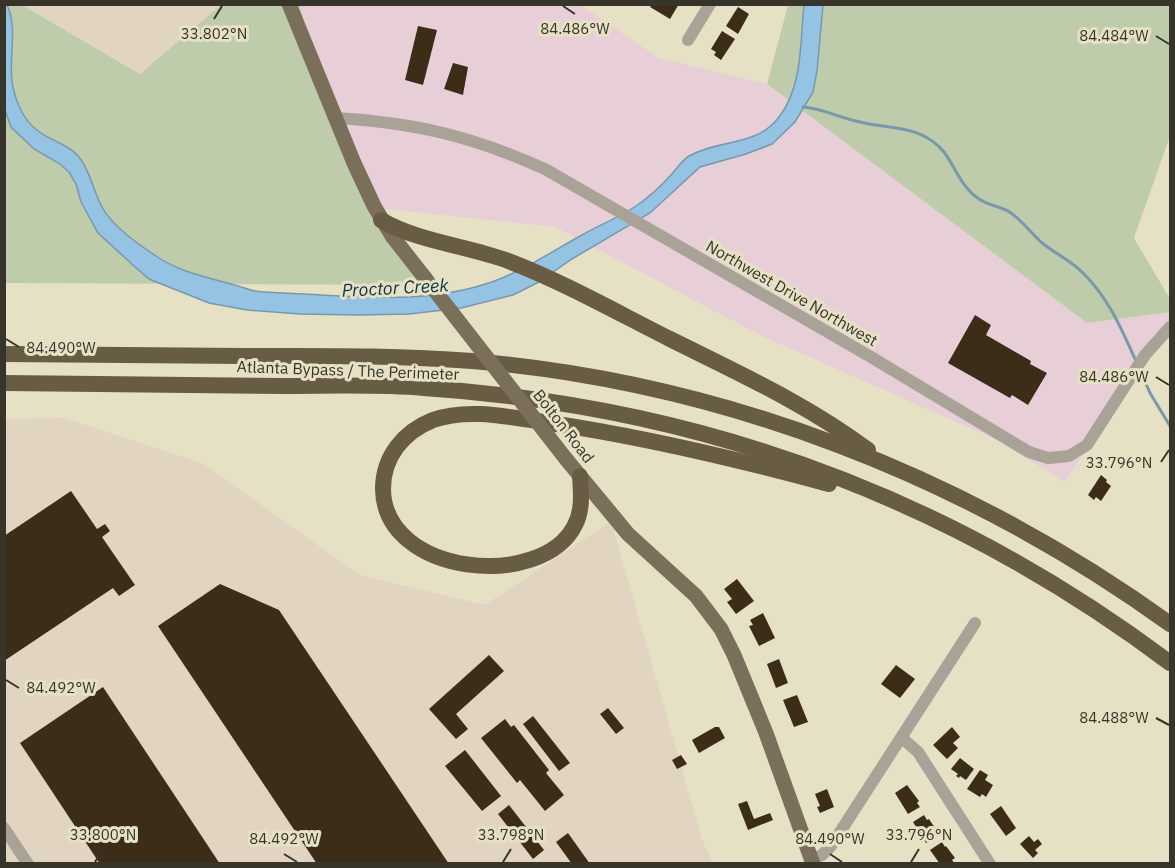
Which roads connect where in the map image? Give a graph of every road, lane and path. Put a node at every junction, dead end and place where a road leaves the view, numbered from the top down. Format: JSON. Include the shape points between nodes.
{"nodes":[{"id":1,"x":289,"y":4,"type":"edge"},
{"id":2,"x":710,"y":4,"type":"edge"},
{"id":3,"x":688,"y":40,"type":"dead end"},
{"id":4,"x":336,"y":118,"type":"junction"},
{"id":5,"x":381,"y":220,"type":"junction"},
{"id":6,"x":1170,"y":327,"type":"edge"},
{"id":7,"x":4,"y":354,"type":"edge"},
{"id":8,"x":4,"y":383,"type":"edge"},
{"id":9,"x":886,"y":463,"type":"junction"},
{"id":10,"x":580,"y":476,"type":"junction"},
{"id":11,"x":900,"y":502,"type":"junction"},
{"id":12,"x":975,"y":623,"type":"dead end"},
{"id":13,"x":1170,"y":624,"type":"edge"},
{"id":14,"x":1170,"y":663,"type":"edge"},
{"id":15,"x":902,"y":738,"type":"junction"},
{"id":16,"x":4,"y":828,"type":"edge"},
{"id":17,"x":812,"y":862,"type":"edge"},
{"id":18,"x":28,"y":864,"type":"edge"},
{"id":19,"x":990,"y":864,"type":"edge"}],
"edges":[{"from":1,"to":4,"type":"main road","name":"Bolton Road"},
{"from":2,"to":3,"type":"street"},
{"from":4,"to":5,"type":"main road","name":"Bolton Road"},
{"from":4,"to":6,"type":"street","name":"Northwest Drive Northwest","via":[[384,121],[466,137],[545,169],[1029,452],[1048,458],[1069,456],[1087,445],[1145,355]]},
{"from":5,"to":9,"type":"highway","via":[[410,234],[512,262],[578,293],[802,406]]},
{"from":5,"to":10,"type":"main road","name":"Bolton Road","bridge":true},
{"from":7,"to":9,"type":"highway","name":"Atlanta Bypass / The Perimeter","via":[[389,357],[522,366],[720,406]]},
{"from":8,"to":11,"type":"highway","name":"Atlanta Bypass / The Perimeter","via":[[422,387],[507,396],[617,413],[718,436]]},
{"from":9,"to":13,"type":"highway","name":"Atlanta Bypass / The Perimeter","via":[[1025,531]]},
{"from":10,"to":11,"type":"highway","via":[[579,517],[564,540],[539,556],[495,566],[455,563],[409,543],[388,513],[383,492],[387,464],[401,440],[433,420],[471,414],[620,433]]},
{"from":10,"to":17,"type":"main road","name":"Bolton Road","via":[[628,534],[696,596],[721,629],[766,733]]},
{"from":11,"to":14,"type":"highway","name":"Atlanta Bypass / The Perimeter","via":[[1042,576]]},
{"from":12,"to":15,"type":"street"},
{"from":15,"to":17,"type":"street","via":[[831,846]]},
{"from":15,"to":19,"type":"street","via":[[918,752]]},
{"from":16,"to":18,"type":"street"}]}
